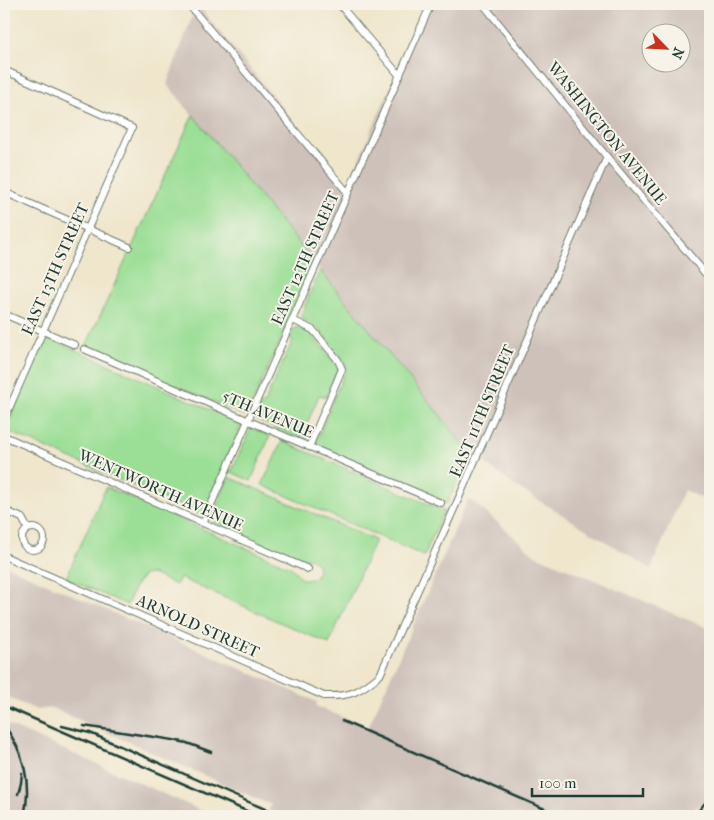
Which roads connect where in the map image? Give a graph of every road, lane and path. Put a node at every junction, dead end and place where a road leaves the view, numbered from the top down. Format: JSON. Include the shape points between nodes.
{"nodes":[{"id":1,"x":188,"y":4,"type":"edge"},
{"id":2,"x":338,"y":4,"type":"edge"},
{"id":3,"x":431,"y":4,"type":"edge"},
{"id":4,"x":483,"y":4,"type":"edge"},
{"id":5,"x":4,"y":70,"type":"edge"},
{"id":6,"x":400,"y":76,"type":"junction"},
{"id":7,"x":607,"y":157,"type":"junction"},
{"id":8,"x":4,"y":192,"type":"edge"},
{"id":9,"x":348,"y":193,"type":"junction"},
{"id":10,"x":88,"y":228,"type":"junction"},
{"id":11,"x":130,"y":247,"type":"dead end"},
{"id":12,"x":710,"y":279,"type":"edge"},
{"id":13,"x":4,"y":314,"type":"edge"},
{"id":14,"x":293,"y":320,"type":"junction"},
{"id":15,"x":43,"y":331,"type":"junction"},
{"id":16,"x":75,"y":345,"type":"dead end"},
{"id":17,"x":84,"y":349,"type":"dead end"},
{"id":18,"x":4,"y":420,"type":"edge"},
{"id":19,"x":249,"y":421,"type":"junction"},
{"id":20,"x":4,"y":436,"type":"edge"},
{"id":21,"x":309,"y":447,"type":"junction"},
{"id":22,"x":441,"y":503,"type":"dead end"},
{"id":23,"x":4,"y":510,"type":"edge"},
{"id":24,"x":204,"y":523,"type":"junction"},
{"id":25,"x":28,"y":529,"type":"dead end"},
{"id":26,"x":4,"y":556,"type":"edge"},
{"id":27,"x":308,"y":569,"type":"dead end"},
{"id":28,"x":380,"y":675,"type":"joint"}],
"edges":[{"from":1,"to":9,"type":"street"},
{"from":2,"to":6,"type":"street"},
{"from":3,"to":6,"type":"street","name":"EAST 12TH STREET"},
{"from":4,"to":7,"type":"street","name":"WASHINGTON AVENUE"},
{"from":5,"to":10,"type":"street","name":"EAST 13TH STREET","via":[[132,128]]},
{"from":6,"to":9,"type":"street","name":"EAST 12TH STREET"},
{"from":7,"to":12,"type":"street","name":"WASHINGTON AVENUE"},
{"from":7,"to":28,"type":"street","name":"EAST 11TH STREET"},
{"from":8,"to":10,"type":"street"},
{"from":9,"to":14,"type":"street","name":"EAST 12TH STREET"},
{"from":10,"to":11,"type":"street"},
{"from":10,"to":15,"type":"street","name":"EAST 13TH STREET"},
{"from":13,"to":15,"type":"street"},
{"from":14,"to":19,"type":"street","name":"EAST 12TH STREET"},
{"from":14,"to":21,"type":"street","via":[[313,330],[342,368]]},
{"from":15,"to":16,"type":"street"},
{"from":15,"to":18,"type":"street","name":"EAST 13TH STREET"},
{"from":17,"to":19,"type":"street","name":"5TH AVENUE"},
{"from":19,"to":21,"type":"street","name":"5TH AVENUE"},
{"from":19,"to":24,"type":"street","name":"EAST 12TH STREET"},
{"from":20,"to":24,"type":"street","name":"WENTWORTH AVENUE"},
{"from":21,"to":22,"type":"street","name":"5TH AVENUE"},
{"from":23,"to":25,"type":"street","via":[[22,518]]},
{"from":24,"to":27,"type":"street","name":"WENTWORTH AVENUE"},
{"from":26,"to":28,"type":"street","name":"ARNOLD STREET","via":[[324,696],[344,696],[363,689]]}]}
